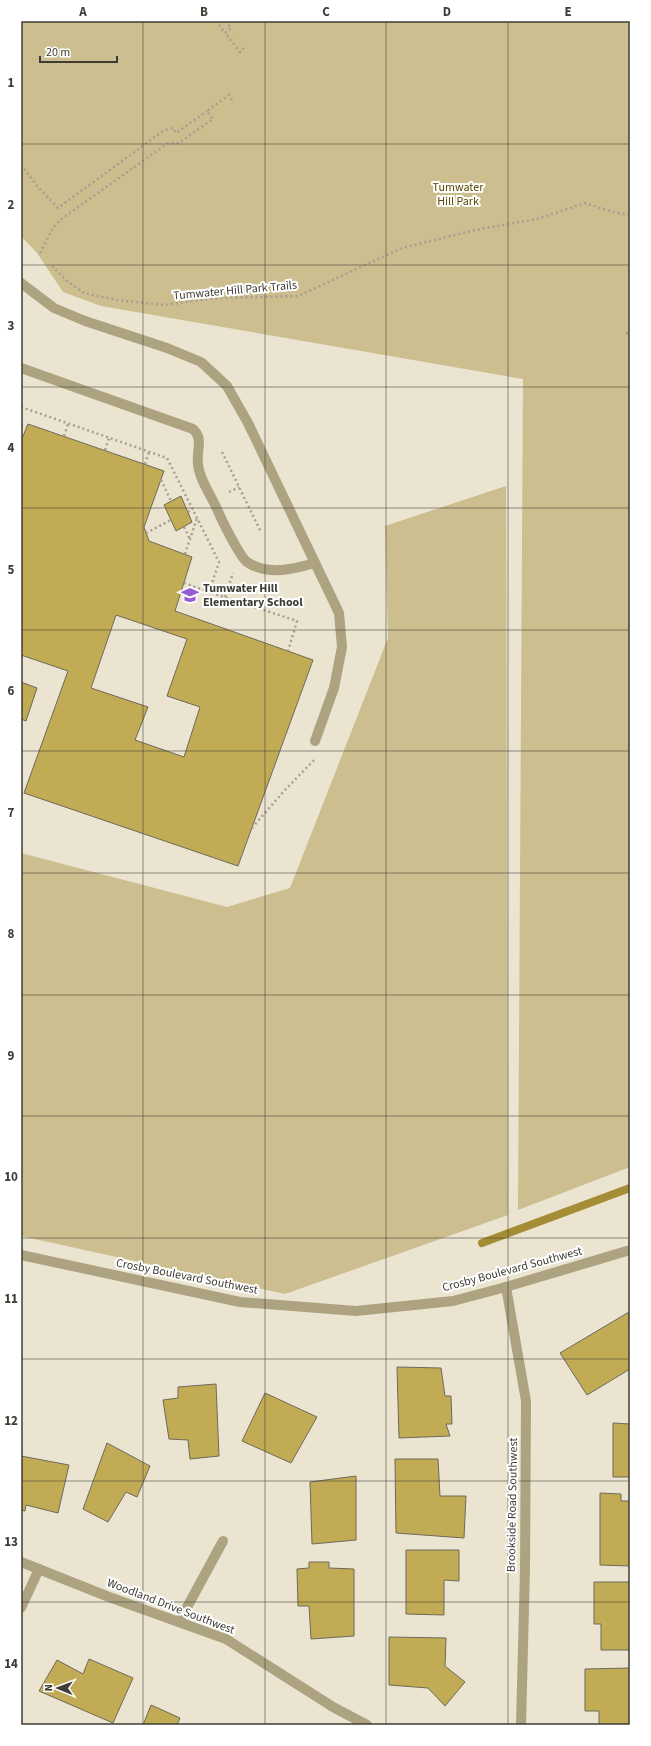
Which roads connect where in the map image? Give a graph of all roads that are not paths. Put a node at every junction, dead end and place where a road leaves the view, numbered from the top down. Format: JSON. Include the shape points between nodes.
{"nodes":[{"id":1,"x":21,"y":283,"type":"edge"},
{"id":2,"x":21,"y":368,"type":"edge"},
{"id":3,"x":315,"y":562,"type":"junction"},
{"id":4,"x":316,"y":742,"type":"road end"},
{"id":5,"x":630,"y":1250,"type":"edge"},
{"id":6,"x":21,"y":1255,"type":"edge"},
{"id":7,"x":506,"y":1287,"type":"junction"},
{"id":8,"x":223,"y":1541,"type":"dead end"},
{"id":9,"x":21,"y":1562,"type":"edge"},
{"id":10,"x":39,"y":1569,"type":"junction"},
{"id":11,"x":21,"y":1608,"type":"edge"},
{"id":12,"x":179,"y":1622,"type":"junction"},
{"id":13,"x":367,"y":1725,"type":"edge"},
{"id":14,"x":521,"y":1725,"type":"edge"}],
"edges":[{"from":1,"to":3,"type":"street","via":[[54,308],[201,362],[227,386],[248,423]]},
{"from":2,"to":3,"type":"street","via":[[193,429],[198,434],[198,464],[203,480],[224,524],[246,561],[259,568],[276,571]]},
{"from":3,"to":4,"type":"street","via":[[339,613],[342,647],[334,688]]},
{"from":5,"to":7,"type":"street","name":"Crosby Boulevard Southwest"},
{"from":6,"to":7,"type":"street","name":"Crosby Boulevard Southwest","via":[[240,1302],[356,1311],[453,1301]]},
{"from":7,"to":14,"type":"street","name":"Brookside Road Southwest","via":[[526,1401]]},
{"from":8,"to":12,"type":"street"},
{"from":9,"to":10,"type":"street","name":"Woodland Drive Southwest"},
{"from":10,"to":11,"type":"street"},
{"from":10,"to":12,"type":"street","name":"Woodland Drive Southwest"},
{"from":12,"to":13,"type":"street","name":"Woodland Drive Southwest","via":[[226,1639],[333,1707]]}]}
